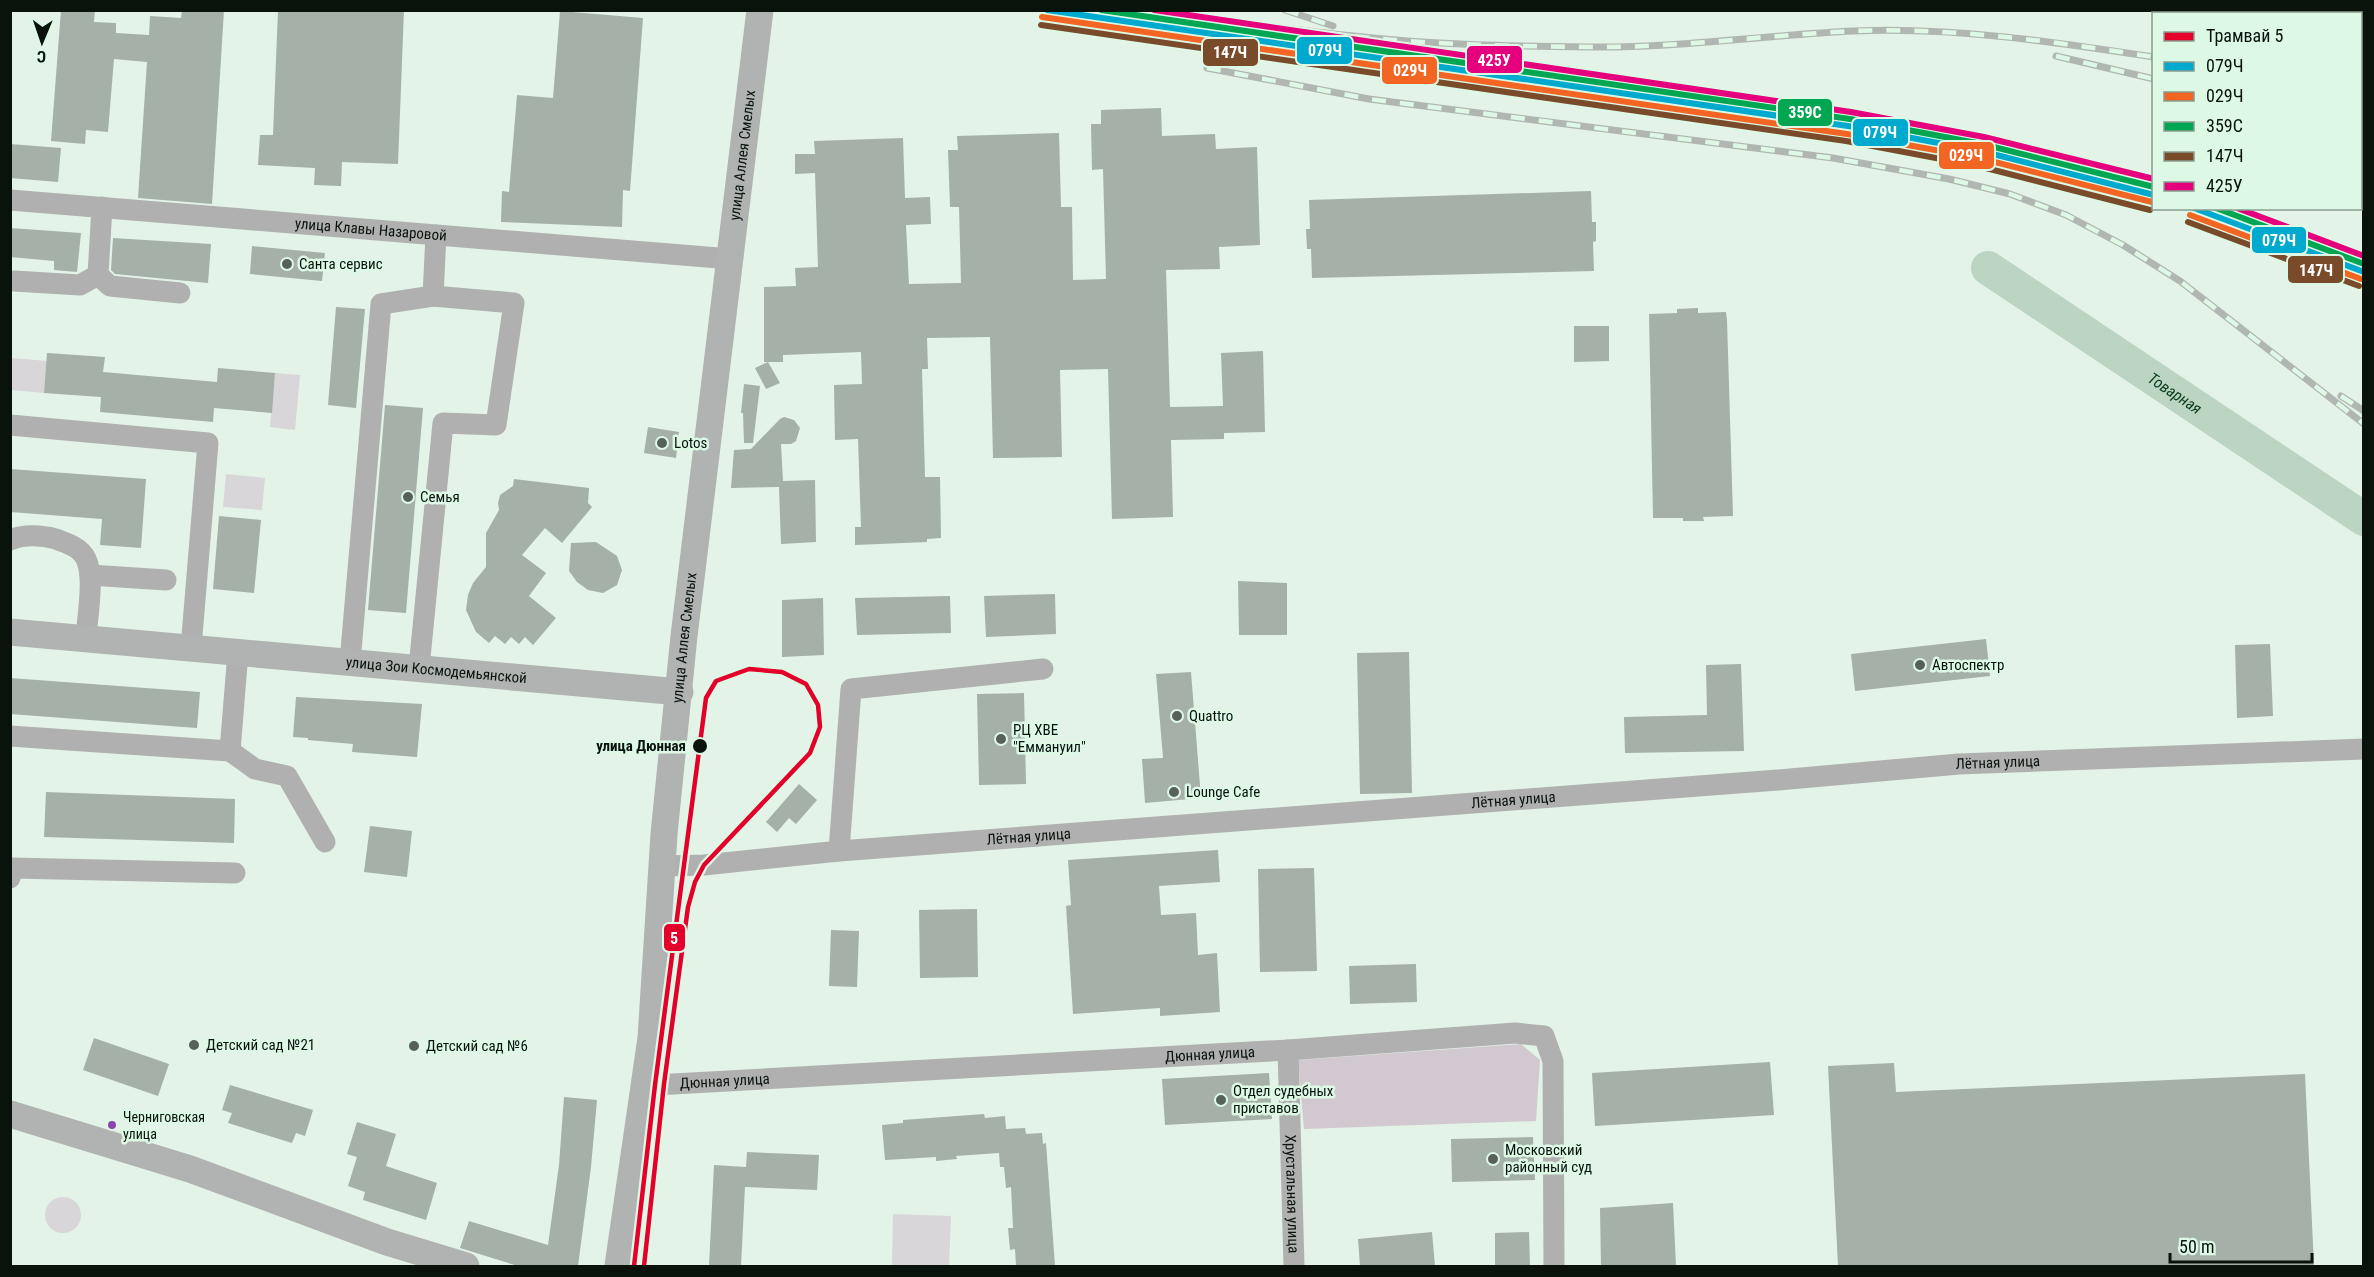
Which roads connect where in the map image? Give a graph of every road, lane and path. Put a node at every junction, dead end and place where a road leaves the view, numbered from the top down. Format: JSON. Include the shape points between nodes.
{"nodes":[{"id":1,"x":759,"y":20,"type":"edge"},
{"id":2,"x":10,"y":200,"type":"edge"},
{"id":3,"x":102,"y":207,"type":"junction"},
{"id":4,"x":436,"y":234,"type":"junction"},
{"id":5,"x":731,"y":259,"type":"junction"},
{"id":6,"x":98,"y":276,"type":"junction"},
{"id":7,"x":14,"y":281,"type":"dead end"},
{"id":8,"x":180,"y":293,"type":"dead end"},
{"id":9,"x":433,"y":296,"type":"junction"},
{"id":10,"x":10,"y":425,"type":"edge"},
{"id":11,"x":10,"y":540,"type":"edge"},
{"id":12,"x":90,"y":575,"type":"junction"},
{"id":13,"x":166,"y":580,"type":"dead end"},
{"id":14,"x":10,"y":632,"type":"edge"},
{"id":15,"x":86,"y":639,"type":"junction"},
{"id":16,"x":191,"y":648,"type":"junction"},
{"id":17,"x":238,"y":652,"type":"junction"},
{"id":18,"x":350,"y":662,"type":"junction"},
{"id":19,"x":419,"y":668,"type":"junction"},
{"id":20,"x":1043,"y":669,"type":"dead end"},
{"id":21,"x":680,"y":692,"type":"junction"},
{"id":22,"x":10,"y":736,"type":"edge"},
{"id":23,"x":2364,"y":749,"type":"edge"},
{"id":24,"x":230,"y":751,"type":"junction"},
{"id":25,"x":325,"y":843,"type":"dead end"},
{"id":26,"x":839,"y":851,"type":"junction"},
{"id":27,"x":662,"y":866,"type":"junction"},
{"id":28,"x":235,"y":873,"type":"dead end"},
{"id":29,"x":10,"y":878,"type":"edge"},
{"id":30,"x":1288,"y":1050,"type":"junction"},
{"id":31,"x":644,"y":1083,"type":"junction"},
{"id":32,"x":10,"y":1114,"type":"edge"},
{"id":33,"x":466,"y":1266,"type":"edge"},
{"id":34,"x":618,"y":1266,"type":"edge"},
{"id":35,"x":1294,"y":1266,"type":"edge"},
{"id":36,"x":1554,"y":1266,"type":"edge"}],
"edges":[{"from":1,"to":5,"type":"main road","name":"улица Аллея Смелых"},
{"from":2,"to":3,"type":"street","name":"улица Клавы Назаровой"},
{"from":3,"to":4,"type":"street","name":"улица Клавы Назаровой"},
{"from":3,"to":6,"type":"street"},
{"from":4,"to":5,"type":"street","name":"улица Клавы Назаровой"},
{"from":4,"to":9,"type":"street"},
{"from":5,"to":21,"type":"main road","name":"улица Аллея Смелых"},
{"from":6,"to":7,"type":"street","via":[[80,285]]},
{"from":6,"to":8,"type":"street","via":[[110,286]]},
{"from":9,"to":18,"type":"street","via":[[381,304]]},
{"from":9,"to":19,"type":"street","via":[[514,303],[496,425],[443,423]]},
{"from":10,"to":16,"type":"street","via":[[208,442]]},
{"from":11,"to":12,"type":"street","via":[[20,536],[49,537],[72,544],[86,558]]},
{"from":12,"to":13,"type":"street"},
{"from":12,"to":15,"type":"street"},
{"from":14,"to":15,"type":"main road","name":"улица Зои Космодемьянской"},
{"from":15,"to":16,"type":"main road","name":"улица Зои Космодемьянской"},
{"from":16,"to":17,"type":"main road","name":"улица Зои Космодемьянской"},
{"from":17,"to":18,"type":"main road","name":"улица Зои Космодемьянской"},
{"from":17,"to":24,"type":"street"},
{"from":18,"to":19,"type":"main road","name":"улица Зои Космодемьянской"},
{"from":19,"to":21,"type":"main road","name":"улица Зои Космодемьянской"},
{"from":20,"to":26,"type":"street","via":[[851,689]]},
{"from":21,"to":27,"type":"main road","name":"улица Аллея Смелых"},
{"from":22,"to":24,"type":"street"},
{"from":23,"to":26,"type":"street","name":"Лётная улица","via":[[1959,764]]},
{"from":24,"to":25,"type":"street","via":[[255,769],[287,776]]},
{"from":26,"to":27,"type":"street","name":"Лётная улица"},
{"from":27,"to":31,"type":"main road","name":"улица Аллея Смелых","via":[[651,1038]]},
{"from":28,"to":29,"type":"street","via":[[12,868]]},
{"from":30,"to":31,"type":"street","name":"Дюнная улица"},
{"from":30,"to":35,"type":"street","name":"Хрустальная улица"},
{"from":30,"to":36,"type":"street","name":"Дюнная улица","via":[[1515,1033],[1544,1036],[1553,1061]]},
{"from":31,"to":34,"type":"main road","name":"улица Аллея Смелых"},
{"from":32,"to":33,"type":"main road","via":[[190,1169],[387,1242]]}]}
